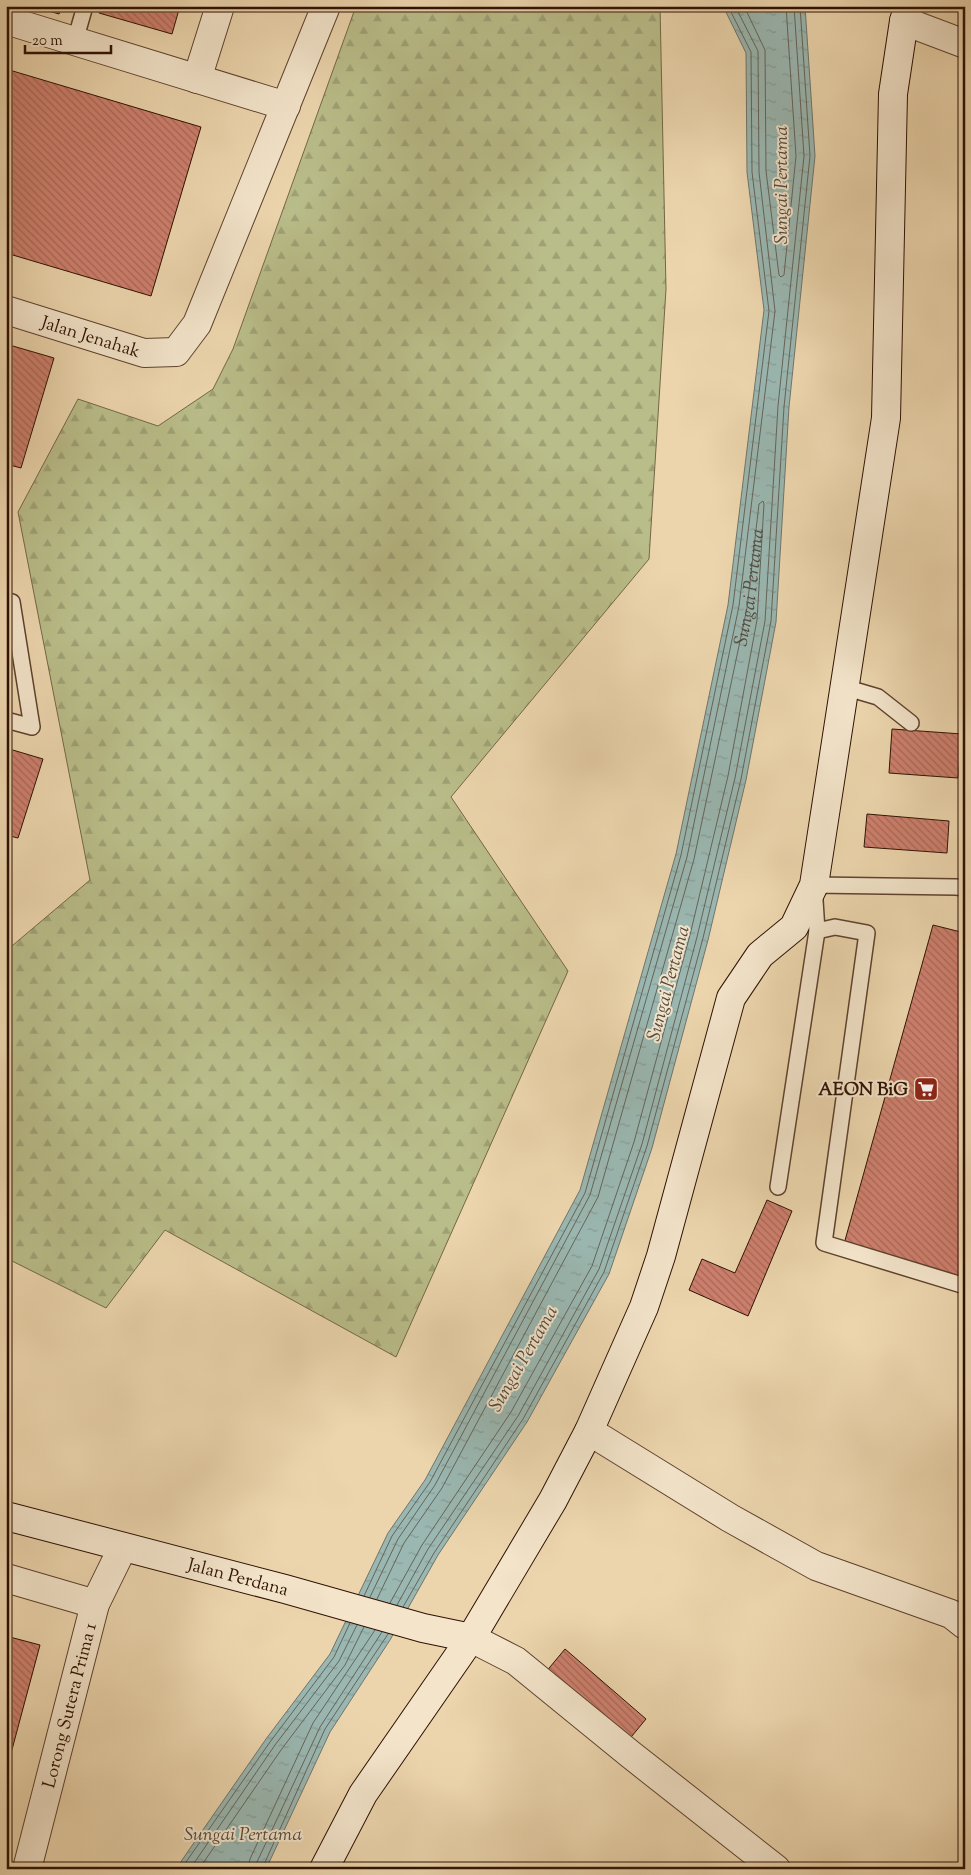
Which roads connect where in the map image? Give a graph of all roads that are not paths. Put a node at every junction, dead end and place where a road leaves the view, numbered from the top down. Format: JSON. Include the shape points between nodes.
{"nodes":[{"id":1,"x":85,"y":6,"type":"edge"},
{"id":2,"x":220,"y":6,"type":"edge"},
{"id":3,"x":326,"y":6,"type":"edge"},
{"id":4,"x":907,"y":14,"type":"edge"},
{"id":5,"x":6,"y":20,"type":"edge"},
{"id":6,"x":75,"y":41,"type":"junction"},
{"id":7,"x":965,"y":44,"type":"edge"},
{"id":8,"x":197,"y":79,"type":"junction"},
{"id":9,"x":286,"y":106,"type":"junction"},
{"id":10,"x":6,"y":310,"type":"edge"},
{"id":11,"x":6,"y":600,"type":"edge"},
{"id":12,"x":844,"y":686,"type":"junction"},
{"id":13,"x":6,"y":720,"type":"edge"},
{"id":14,"x":911,"y":723,"type":"dead end"},
{"id":15,"x":814,"y":885,"type":"junction"},
{"id":16,"x":965,"y":888,"type":"edge"},
{"id":17,"x":817,"y":932,"type":"junction"},
{"id":18,"x":778,"y":1187,"type":"dead end"},
{"id":19,"x":965,"y":1286,"type":"edge"},
{"id":20,"x":589,"y":1431,"type":"junction"},
{"id":21,"x":6,"y":1516,"type":"edge"},
{"id":22,"x":122,"y":1547,"type":"junction"},
{"id":23,"x":6,"y":1578,"type":"edge"},
{"id":24,"x":95,"y":1604,"type":"junction"},
{"id":25,"x":960,"y":1614,"type":"edge"},
{"id":26,"x":471,"y":1638,"type":"junction"},
{"id":27,"x":27,"y":1869,"type":"edge"},
{"id":28,"x":324,"y":1869,"type":"edge"},
{"id":29,"x":776,"y":1869,"type":"edge"}],
"edges":[{"from":1,"to":6,"type":"lane"},
{"from":2,"to":8,"type":"street"},
{"from":3,"to":9,"type":"street"},
{"from":4,"to":7,"type":"street"},
{"from":4,"to":12,"type":"street","via":[[893,94],[886,418]]},
{"from":5,"to":6,"type":"street"},
{"from":6,"to":8,"type":"street"},
{"from":8,"to":9,"type":"street"},
{"from":9,"to":10,"type":"street","name":"Jalan Jenahak","via":[[197,324],[176,352],[144,353]]},
{"from":11,"to":13,"type":"lane","via":[[12,602],[32,728]]},
{"from":12,"to":14,"type":"lane","via":[[878,697]]},
{"from":12,"to":15,"type":"street"},
{"from":15,"to":16,"type":"lane"},
{"from":15,"to":17,"type":"lane"},
{"from":15,"to":20,"type":"street","via":[[794,928],[760,954],[731,998],[662,1256],[644,1307]]},
{"from":17,"to":18,"type":"lane"},
{"from":17,"to":19,"type":"lane","via":[[835,928],[867,933],[824,1243]]},
{"from":20,"to":25,"type":"street","via":[[730,1518],[816,1566]]},
{"from":20,"to":26,"type":"street","via":[[553,1500]]},
{"from":21,"to":22,"type":"street","name":"Jalan Perdana"},
{"from":22,"to":24,"type":"street","name":"Lorong Sutera Prima 1"},
{"from":22,"to":26,"type":"street","name":"Jalan Perdana"},
{"from":23,"to":24,"type":"street"},
{"from":24,"to":27,"type":"street","name":"Lorong Sutera Prima 1"},
{"from":26,"to":28,"type":"street","via":[[363,1794]]},
{"from":26,"to":29,"type":"street","name":"Jalan Perdana","via":[[516,1661]]}]}
